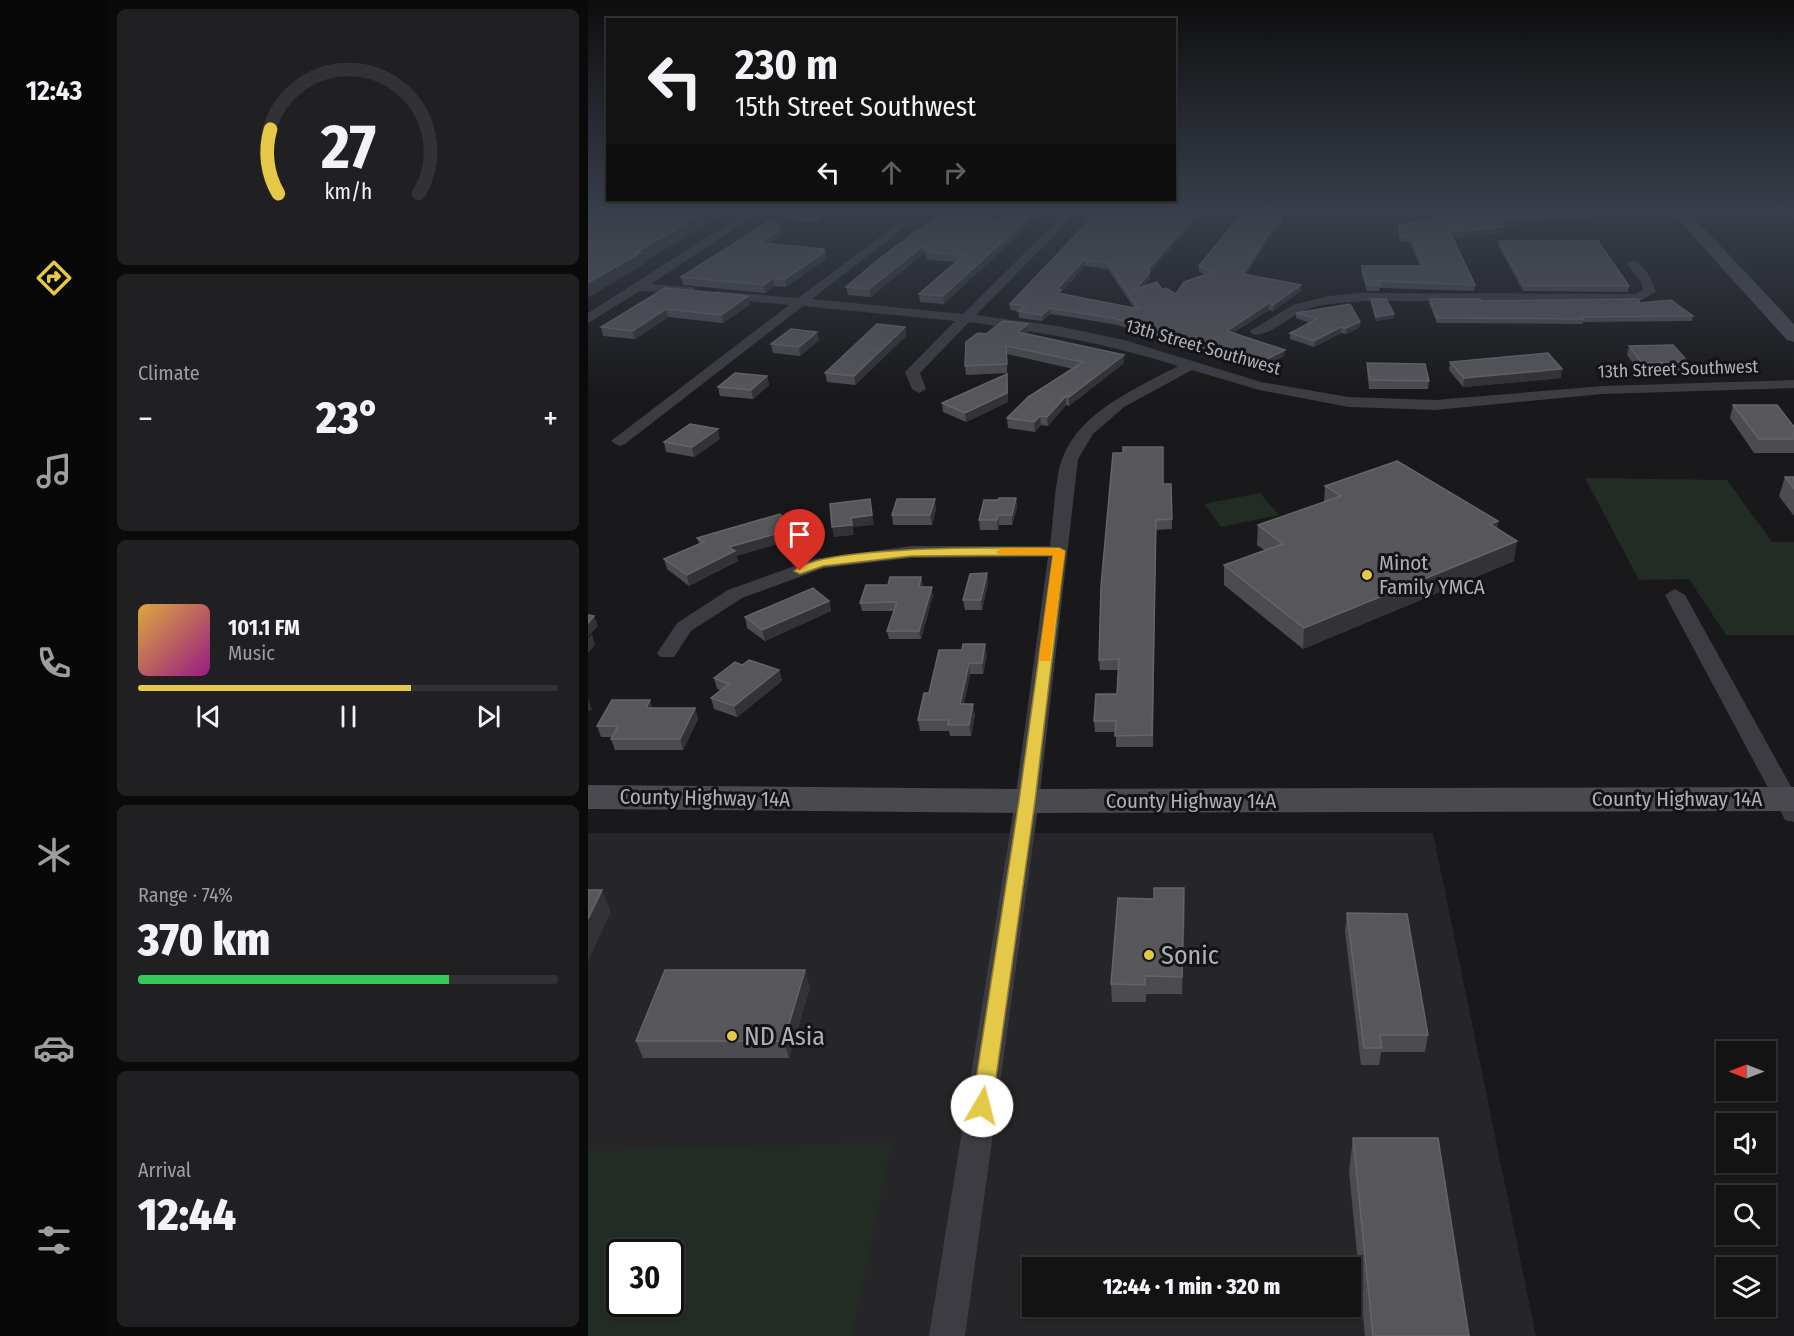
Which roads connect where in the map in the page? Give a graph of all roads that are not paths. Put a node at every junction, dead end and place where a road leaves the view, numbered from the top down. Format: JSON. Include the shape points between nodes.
{"nodes":[{"id":1,"x":666,"y":269,"type":"edge"},
{"id":2,"x":843,"y":269,"type":"edge"},
{"id":3,"x":1015,"y":269,"type":"edge"},
{"id":4,"x":1637,"y":269,"type":"edge"},
{"id":5,"x":1733,"y":269,"type":"edge"},
{"id":6,"x":639,"y":287,"type":"junction"},
{"id":7,"x":802,"y":301,"type":"junction"},
{"id":8,"x":588,"y":318,"type":"edge"},
{"id":9,"x":967,"y":318,"type":"junction"},
{"id":10,"x":1257,"y":331,"type":"dead end"},
{"id":11,"x":1794,"y":336,"type":"edge"},
{"id":12,"x":1192,"y":364,"type":"junction"},
{"id":13,"x":1794,"y":384,"type":"edge"},
{"id":14,"x":919,"y":389,"type":"dead end"},
{"id":15,"x":619,"y":441,"type":"dead end"},
{"id":16,"x":1059,"y":551,"type":"junction"},
{"id":17,"x":1675,"y":595,"type":"dead end"},
{"id":18,"x":667,"y":653,"type":"dead end"},
{"id":19,"x":588,"y":797,"type":"edge"},
{"id":20,"x":1027,"y":801,"type":"junction"},
{"id":21,"x":1791,"y":804,"type":"edge"},
{"id":22,"x":948,"y":1336,"type":"edge"}],
"edges":[{"from":1,"to":6,"type":"street"},
{"from":2,"to":7,"type":"street"},
{"from":3,"to":9,"type":"street"},
{"from":4,"to":10,"type":"street","via":[[1650,292],[1638,298],[1328,300],[1298,308]]},
{"from":5,"to":11,"type":"main road"},
{"from":6,"to":7,"type":"street","name":"13th Street Southwest"},
{"from":6,"to":8,"type":"street"},
{"from":7,"to":9,"type":"street","name":"13th Street Southwest"},
{"from":7,"to":15,"type":"street"},
{"from":9,"to":12,"type":"street","name":"13th Street Southwest","via":[[1058,330]]},
{"from":9,"to":14,"type":"street","via":[[912,372]]},
{"from":12,"to":13,"type":"street","name":"13th Street Southwest","via":[[1259,386],[1349,402],[1435,405],[1615,390]]},
{"from":12,"to":16,"type":"street","via":[[1119,404],[1087,431],[1070,459]]},
{"from":16,"to":18,"type":"street","via":[[911,552],[821,563],[735,594],[684,627]]},
{"from":16,"to":20,"type":"street"},
{"from":17,"to":21,"type":"street"},
{"from":19,"to":20,"type":"main road","name":"County Highway 14A"},
{"from":20,"to":21,"type":"main road","name":"County Highway 14A"},
{"from":20,"to":22,"type":"street"}]}
